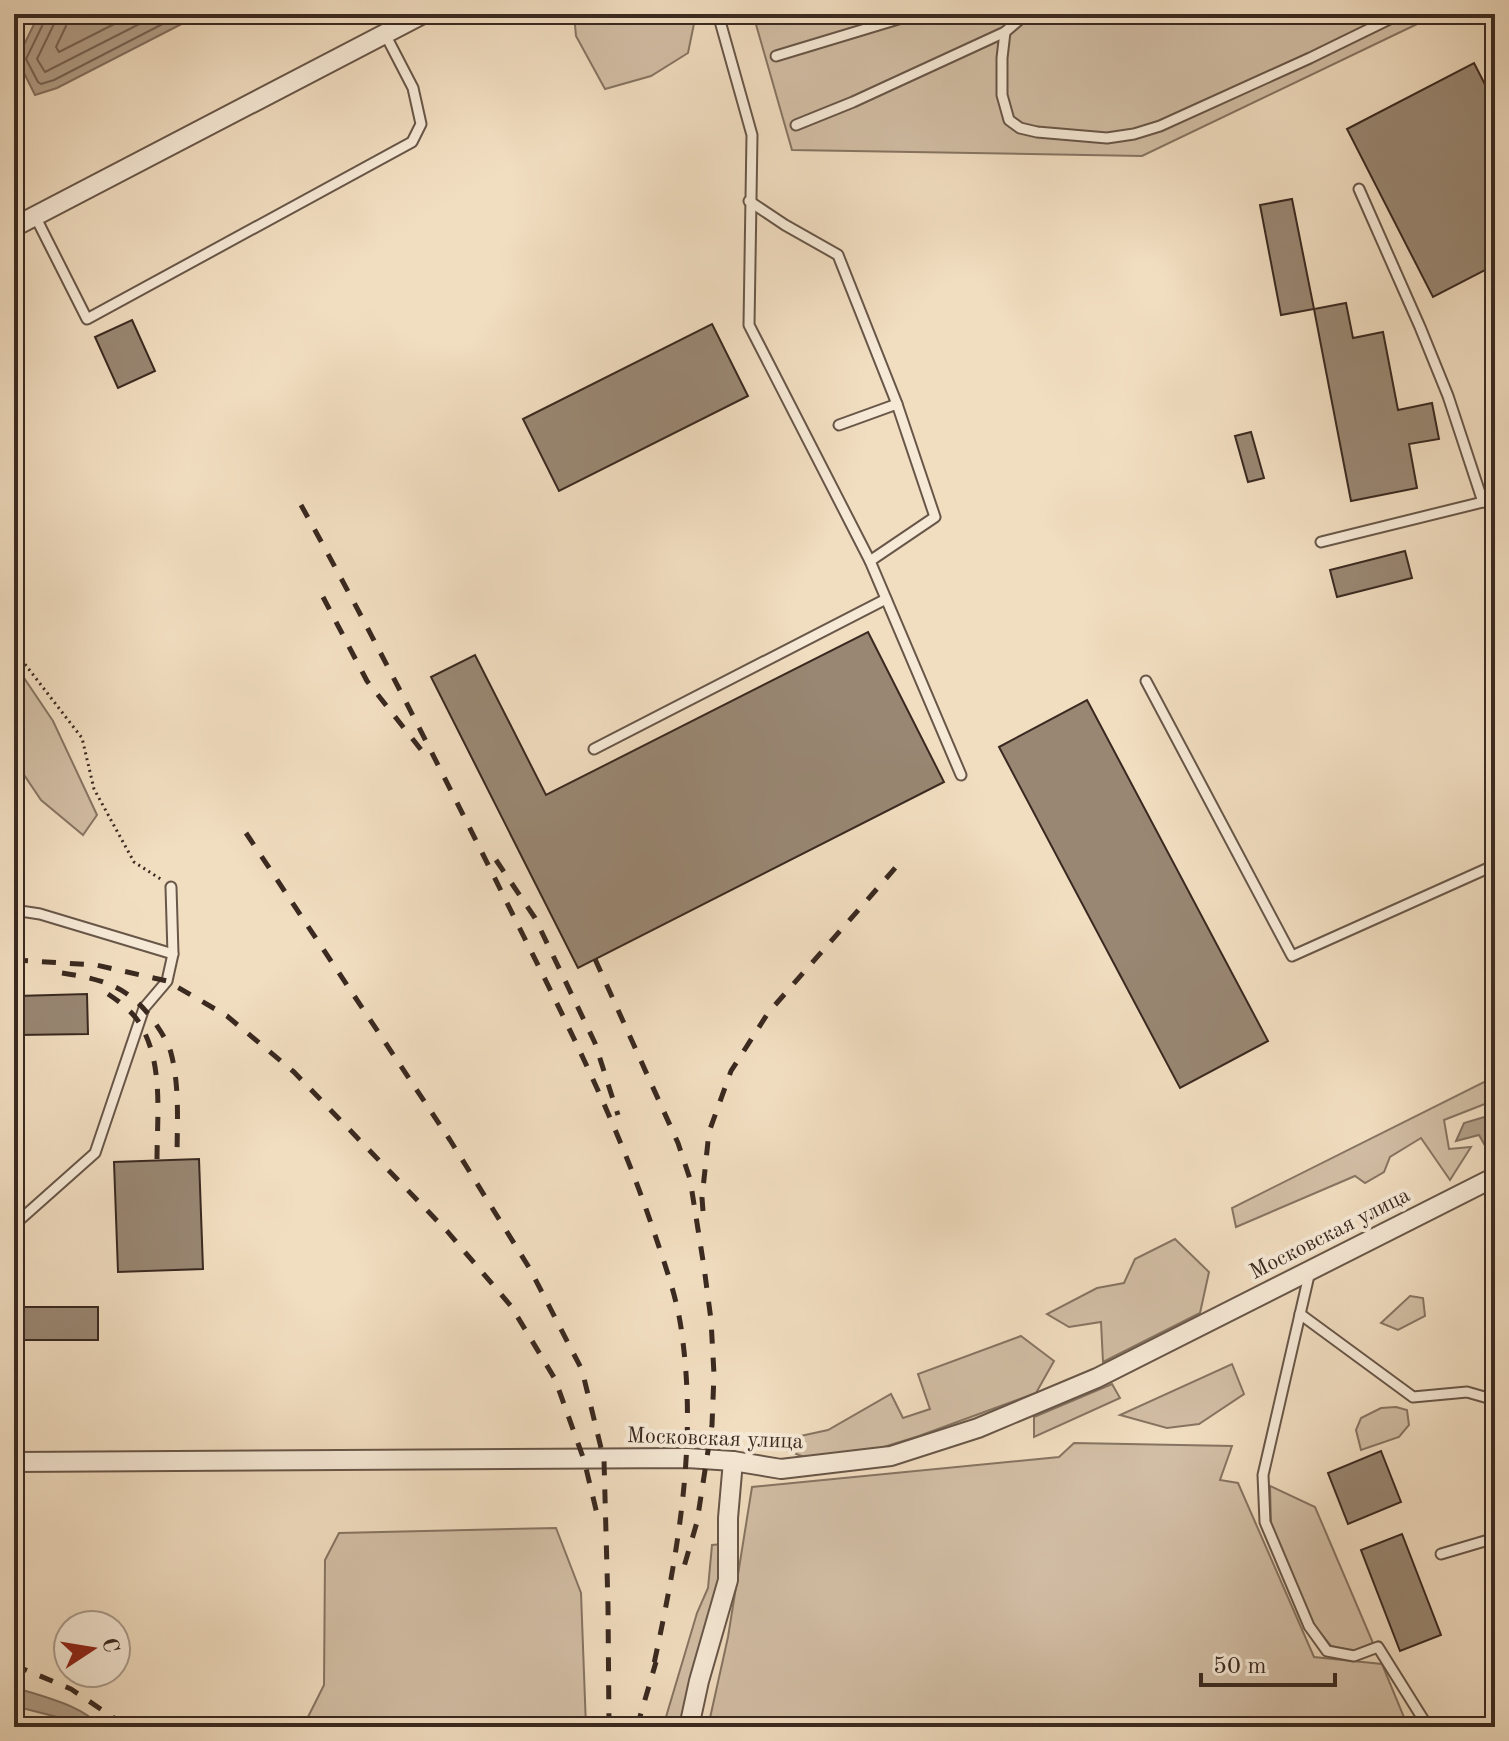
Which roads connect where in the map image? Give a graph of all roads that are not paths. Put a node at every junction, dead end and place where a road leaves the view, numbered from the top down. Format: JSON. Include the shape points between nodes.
{"nodes":[{"id":1,"x":423,"y":14,"type":"edge"},
{"id":2,"x":718,"y":14,"type":"edge"},
{"id":3,"x":915,"y":14,"type":"edge"},
{"id":4,"x":1026,"y":14,"type":"edge"},
{"id":5,"x":1400,"y":14,"type":"edge"},
{"id":6,"x":1005,"y":32,"type":"junction"},
{"id":7,"x":385,"y":34,"type":"junction"},
{"id":8,"x":776,"y":56,"type":"dead end"},
{"id":9,"x":796,"y":125,"type":"dead end"},
{"id":10,"x":1359,"y":189,"type":"dead end"},
{"id":11,"x":749,"y":201,"type":"junction"},
{"id":12,"x":35,"y":216,"type":"junction"},
{"id":13,"x":14,"y":227,"type":"edge"},
{"id":14,"x":897,"y":404,"type":"junction"},
{"id":15,"x":839,"y":425,"type":"dead end"},
{"id":16,"x":1495,"y":499,"type":"edge"},
{"id":17,"x":1483,"y":502,"type":"junction"},
{"id":18,"x":1321,"y":542,"type":"dead end"},
{"id":19,"x":870,"y":561,"type":"junction"},
{"id":20,"x":886,"y":599,"type":"junction"},
{"id":21,"x":1146,"y":681,"type":"dead end"},
{"id":22,"x":594,"y":749,"type":"dead end"},
{"id":23,"x":961,"y":775,"type":"dead end"},
{"id":24,"x":1495,"y":865,"type":"edge"},
{"id":25,"x":171,"y":887,"type":"road end"},
{"id":26,"x":14,"y":910,"type":"edge"},
{"id":27,"x":173,"y":954,"type":"junction"},
{"id":28,"x":1495,"y":1177,"type":"edge"},
{"id":29,"x":14,"y":1225,"type":"edge"},
{"id":30,"x":1310,"y":1271,"type":"junction"},
{"id":31,"x":1300,"y":1314,"type":"junction"},
{"id":32,"x":1495,"y":1400,"type":"edge"},
{"id":33,"x":733,"y":1461,"type":"junction"},
{"id":34,"x":14,"y":1462,"type":"edge"},
{"id":35,"x":1495,"y":1538,"type":"edge"},
{"id":36,"x":1441,"y":1554,"type":"dead end"},
{"id":37,"x":689,"y":1727,"type":"edge"},
{"id":38,"x":1428,"y":1727,"type":"edge"}],
"edges":[{"from":1,"to":7,"type":"street"},
{"from":2,"to":11,"type":"lane","via":[[752,135]]},
{"from":3,"to":8,"type":"lane"},
{"from":4,"to":6,"type":"lane"},
{"from":5,"to":6,"type":"lane","via":[[1160,126],[1107,138],[1037,132],[1009,120],[1002,95]]},
{"from":6,"to":9,"type":"lane"},
{"from":7,"to":12,"type":"street"},
{"from":7,"to":12,"type":"lane","via":[[413,88],[421,124],[412,142],[87,319]]},
{"from":10,"to":17,"type":"lane","via":[[1448,396]]},
{"from":11,"to":14,"type":"lane","via":[[838,255]]},
{"from":11,"to":19,"type":"lane","via":[[749,325]]},
{"from":12,"to":13,"type":"street"},
{"from":14,"to":15,"type":"lane"},
{"from":14,"to":19,"type":"lane","via":[[935,517]]},
{"from":16,"to":17,"type":"lane"},
{"from":17,"to":18,"type":"lane"},
{"from":19,"to":20,"type":"lane"},
{"from":20,"to":22,"type":"lane"},
{"from":20,"to":23,"type":"lane"},
{"from":21,"to":24,"type":"lane","via":[[1292,956]]},
{"from":25,"to":27,"type":"lane"},
{"from":26,"to":27,"type":"lane"},
{"from":27,"to":29,"type":"lane","via":[[167,981],[144,1008],[95,1153]]},
{"from":28,"to":30,"type":"street","name":"Московская улица"},
{"from":30,"to":31,"type":"lane"},
{"from":30,"to":33,"type":"street","name":"Московская улица","via":[[1097,1378],[978,1428],[891,1456],[781,1469]]},
{"from":31,"to":32,"type":"lane","via":[[1413,1397],[1467,1392]]},
{"from":31,"to":38,"type":"lane","via":[[1263,1475],[1265,1522],[1309,1626],[1327,1651],[1354,1656],[1378,1647]]},
{"from":33,"to":34,"type":"street","name":"Московская улица"},
{"from":33,"to":37,"type":"street","via":[[728,1580]]},
{"from":35,"to":36,"type":"lane"}]}
